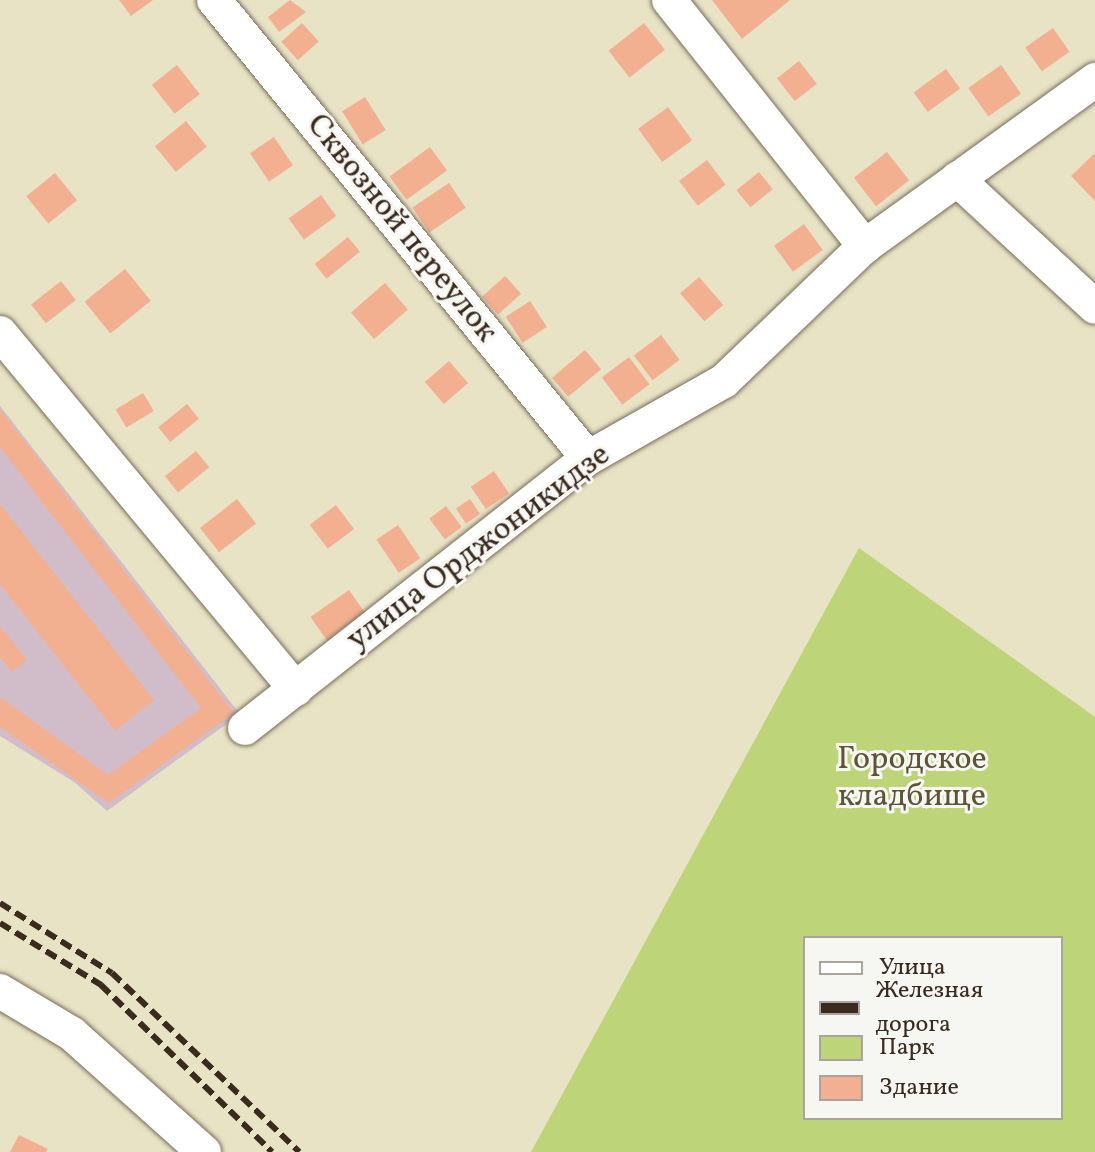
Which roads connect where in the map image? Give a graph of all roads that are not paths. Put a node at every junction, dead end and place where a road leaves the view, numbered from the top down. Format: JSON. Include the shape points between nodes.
{"nodes":[{"id":1,"x":214,"y":0,"type":"edge"},
{"id":2,"x":669,"y":0,"type":"edge"},
{"id":3,"x":1095,"y":80,"type":"edge"},
{"id":4,"x":957,"y":179,"type":"junction"},
{"id":5,"x":865,"y":246,"type":"junction"},
{"id":6,"x":1095,"y":307,"type":"edge"},
{"id":7,"x":0,"y":333,"type":"edge"},
{"id":8,"x":588,"y":458,"type":"junction"},
{"id":9,"x":296,"y":689,"type":"junction"},
{"id":10,"x":245,"y":728,"type":"dead end"},
{"id":11,"x":0,"y":991,"type":"edge"},
{"id":12,"x":204,"y":1152,"type":"edge"}],
"edges":[{"from":1,"to":8,"type":"street","name":"Сквозной переулок"},
{"from":2,"to":5,"type":"street"},
{"from":3,"to":4,"type":"street","name":"улица Орджоникидзе"},
{"from":4,"to":5,"type":"street","name":"улица Орджоникидзе"},
{"from":4,"to":6,"type":"street"},
{"from":5,"to":8,"type":"street","name":"улица Орджоникидзе","via":[[724,381]]},
{"from":7,"to":9,"type":"street"},
{"from":8,"to":9,"type":"street","name":"улица Орджоникидзе"},
{"from":9,"to":10,"type":"street","name":"улица Орджоникидзе"},
{"from":11,"to":12,"type":"street","via":[[72,1034]]}]}
